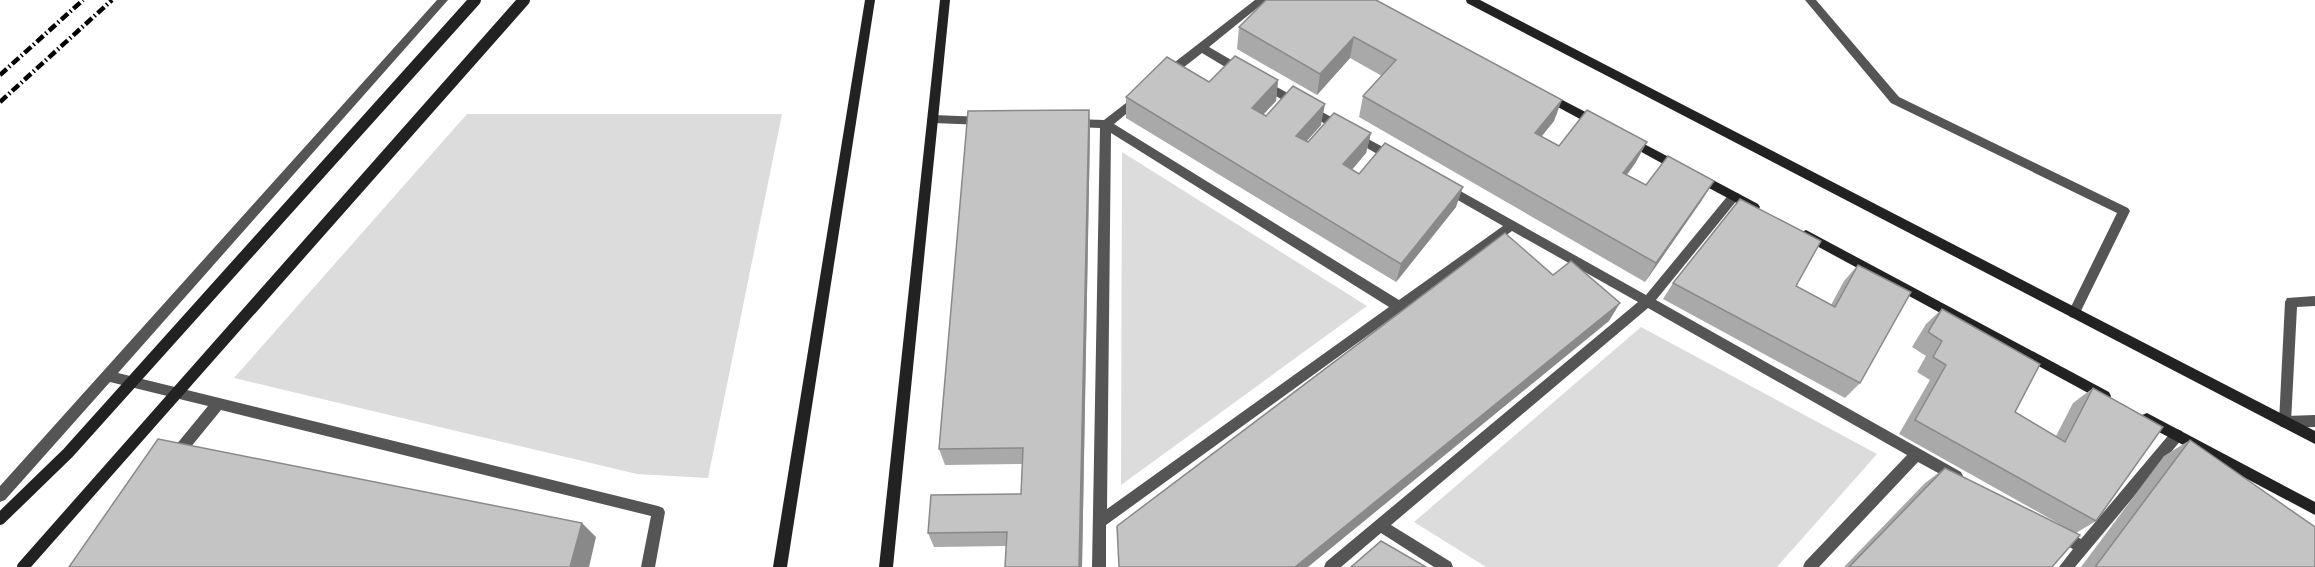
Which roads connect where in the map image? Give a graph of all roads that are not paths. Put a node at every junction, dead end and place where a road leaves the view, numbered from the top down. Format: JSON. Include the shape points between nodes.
{"nodes":[{"id":1,"x":443,"y":0,"type":"edge"},
{"id":2,"x":475,"y":0,"type":"edge"},
{"id":3,"x":524,"y":0,"type":"edge"},
{"id":4,"x":870,"y":0,"type":"edge"},
{"id":5,"x":945,"y":0,"type":"edge"},
{"id":6,"x":1262,"y":0,"type":"edge"},
{"id":7,"x":1471,"y":0,"type":"edge"},
{"id":8,"x":1810,"y":0,"type":"edge"},
{"id":9,"x":1200,"y":47,"type":"junction"},
{"id":10,"x":1536,"y":90,"type":"edge"},
{"id":11,"x":933,"y":120,"type":"junction"},
{"id":12,"x":991,"y":121,"type":"edge"},
{"id":13,"x":1060,"y":123,"type":"edge"},
{"id":14,"x":1106,"y":124,"type":"junction"},
{"id":15,"x":1407,"y":166,"type":"edge"},
{"id":16,"x":1438,"y":184,"type":"edge"},
{"id":17,"x":1734,"y":196,"type":"junction"},
{"id":18,"x":1765,"y":213,"type":"edge"},
{"id":19,"x":1511,"y":226,"type":"junction"},
{"id":20,"x":1797,"y":231,"type":"edge"},
{"id":21,"x":2315,"y":301,"type":"edge"},
{"id":22,"x":1646,"y":303,"type":"junction"},
{"id":23,"x":1398,"y":306,"type":"junction"},
{"id":24,"x":2074,"y":313,"type":"junction"},
{"id":25,"x":109,"y":376,"type":"junction"},
{"id":26,"x":2113,"y":401,"type":"edge"},
{"id":27,"x":219,"y":403,"type":"junction"},
{"id":28,"x":2134,"y":412,"type":"edge"},
{"id":29,"x":2315,"y":421,"type":"edge"},
{"id":30,"x":2284,"y":422,"type":"junction"},
{"id":31,"x":2177,"y":435,"type":"junction"},
{"id":32,"x":2315,"y":438,"type":"edge"},
{"id":33,"x":1917,"y":454,"type":"junction"},
{"id":34,"x":166,"y":467,"type":"edge"},
{"id":35,"x":1969,"y":483,"type":"edge"},
{"id":36,"x":0,"y":496,"type":"edge"},
{"id":37,"x":2315,"y":509,"type":"edge"},
{"id":38,"x":0,"y":519,"type":"edge"},
{"id":39,"x":1099,"y":522,"type":"junction"},
{"id":40,"x":1380,"y":525,"type":"junction"},
{"id":41,"x":2052,"y":530,"type":"edge"},
{"id":42,"x":2083,"y":547,"type":"junction"},
{"id":43,"x":23,"y":567,"type":"edge"},
{"id":44,"x":648,"y":567,"type":"edge"},
{"id":45,"x":780,"y":567,"type":"edge"},
{"id":46,"x":886,"y":567,"type":"edge"},
{"id":47,"x":1099,"y":567,"type":"edge"},
{"id":48,"x":1331,"y":567,"type":"edge"},
{"id":49,"x":1446,"y":567,"type":"edge"},
{"id":50,"x":1810,"y":567,"type":"edge"},
{"id":51,"x":2066,"y":567,"type":"edge"}],
"edges":[{"from":1,"to":25,"type":"street"},
{"from":2,"to":38,"type":"street","bridge":true,"via":[[68,453]]},
{"from":3,"to":43,"type":"street","bridge":true},
{"from":4,"to":45,"type":"street"},
{"from":5,"to":11,"type":"street"},
{"from":6,"to":9,"type":"street"},
{"from":7,"to":24,"type":"street"},
{"from":8,"to":24,"type":"street","via":[[1895,100],[2124,211]]},
{"from":9,"to":14,"type":"street"},
{"from":9,"to":15,"type":"street"},
{"from":10,"to":17,"type":"street"},
{"from":11,"to":12,"type":"street"},
{"from":11,"to":46,"type":"street"},
{"from":13,"to":14,"type":"street"},
{"from":14,"to":23,"type":"street"},
{"from":14,"to":39,"type":"street"},
{"from":16,"to":19,"type":"street"},
{"from":17,"to":18,"type":"street"},
{"from":17,"to":22,"type":"street"},
{"from":19,"to":22,"type":"street"},
{"from":19,"to":23,"type":"street"},
{"from":20,"to":26,"type":"street"},
{"from":21,"to":30,"type":"street","via":[[2291,303]]},
{"from":22,"to":33,"type":"street"},
{"from":22,"to":40,"type":"street"},
{"from":23,"to":39,"type":"street"},
{"from":24,"to":30,"type":"street"},
{"from":25,"to":27,"type":"street"},
{"from":25,"to":36,"type":"street"},
{"from":27,"to":34,"type":"street"},
{"from":27,"to":44,"type":"street","via":[[658,512]]},
{"from":28,"to":31,"type":"street"},
{"from":29,"to":30,"type":"street"},
{"from":30,"to":32,"type":"street"},
{"from":31,"to":37,"type":"street"},
{"from":31,"to":42,"type":"street"},
{"from":33,"to":35,"type":"street"},
{"from":33,"to":50,"type":"street"},
{"from":39,"to":47,"type":"street"},
{"from":40,"to":48,"type":"street"},
{"from":40,"to":49,"type":"street"},
{"from":41,"to":42,"type":"street"},
{"from":42,"to":51,"type":"street"}]}
